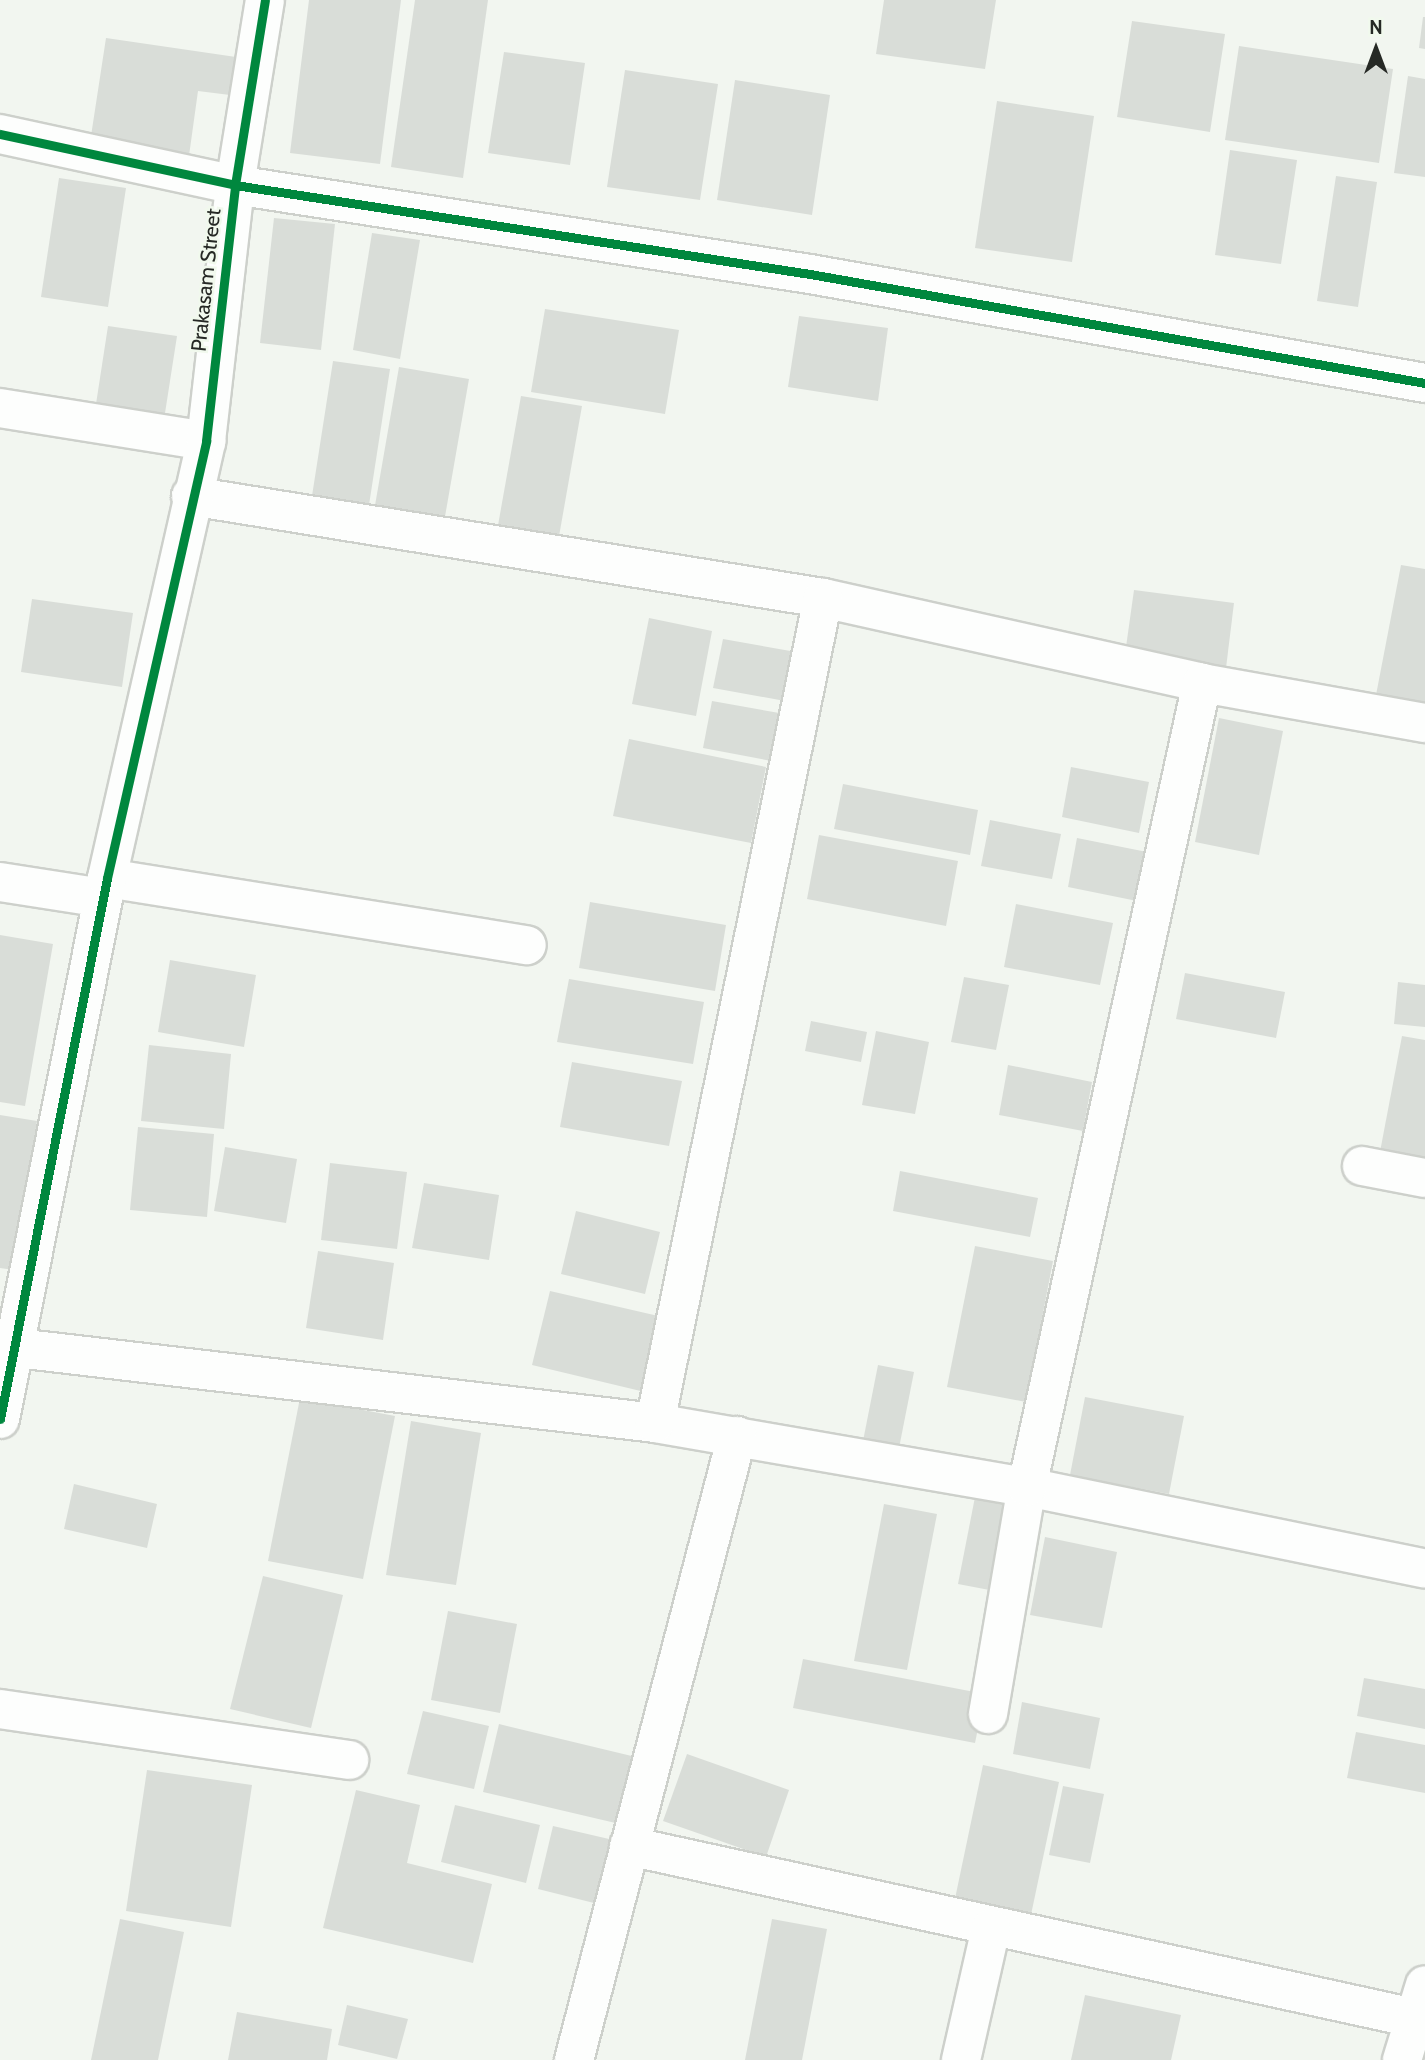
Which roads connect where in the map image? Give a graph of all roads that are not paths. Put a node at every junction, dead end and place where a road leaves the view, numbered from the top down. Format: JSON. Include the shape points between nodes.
{"nodes":[{"id":1,"x":265,"y":0,"type":"edge"},
{"id":2,"x":0,"y":134,"type":"edge"},
{"id":3,"x":235,"y":185,"type":"junction"},
{"id":4,"x":1425,"y":383,"type":"edge"},
{"id":5,"x":0,"y":408,"type":"edge"},
{"id":6,"x":206,"y":441,"type":"junction"},
{"id":7,"x":191,"y":496,"type":"junction"},
{"id":8,"x":823,"y":598,"type":"junction"},
{"id":9,"x":1202,"y":683,"type":"junction"},
{"id":10,"x":1425,"y":723,"type":"edge"},
{"id":11,"x":0,"y":882,"type":"edge"},
{"id":12,"x":105,"y":888,"type":"junction"},
{"id":13,"x":527,"y":945,"type":"dead end"},
{"id":14,"x":1362,"y":1167,"type":"dead end"},
{"id":15,"x":1425,"y":1178,"type":"edge"},
{"id":16,"x":5,"y":1347,"type":"edge"},
{"id":17,"x":0,"y":1419,"type":"edge"},
{"id":18,"x":654,"y":1423,"type":"junction"},
{"id":19,"x":737,"y":1436,"type":"junction"},
{"id":20,"x":1027,"y":1487,"type":"junction"},
{"id":21,"x":1425,"y":1569,"type":"edge"},
{"id":22,"x":0,"y":1709,"type":"edge"},
{"id":23,"x":988,"y":1714,"type":"dead end"},
{"id":24,"x":349,"y":1760,"type":"dead end"},
{"id":25,"x":629,"y":1846,"type":"junction"},
{"id":26,"x":991,"y":1928,"type":"junction"},
{"id":27,"x":1419,"y":2002,"type":"edge"},
{"id":28,"x":574,"y":2060,"type":"edge"},
{"id":29,"x":961,"y":2060,"type":"edge"},
{"id":30,"x":1402,"y":2060,"type":"edge"}],
"edges":[{"from":1,"to":3,"type":"street","name":"Prakasam Street"},
{"from":2,"to":3,"type":"street"},
{"from":3,"to":4,"type":"street","via":[[810,274]]},
{"from":3,"to":6,"type":"street","name":"Prakasam Street"},
{"from":5,"to":6,"type":"street"},
{"from":6,"to":7,"type":"street","name":"Prakasam Street"},
{"from":7,"to":8,"type":"street"},
{"from":7,"to":12,"type":"street","name":"Prakasam Street"},
{"from":8,"to":9,"type":"street"},
{"from":8,"to":18,"type":"street"},
{"from":9,"to":10,"type":"street"},
{"from":9,"to":20,"type":"street"},
{"from":11,"to":12,"type":"street"},
{"from":12,"to":13,"type":"street"},
{"from":12,"to":16,"type":"street","name":"Prakasam Street"},
{"from":14,"to":15,"type":"street"},
{"from":16,"to":17,"type":"street","name":"Prakasam Street"},
{"from":16,"to":18,"type":"street"},
{"from":18,"to":19,"type":"street"},
{"from":19,"to":20,"type":"street"},
{"from":19,"to":25,"type":"street"},
{"from":20,"to":21,"type":"street"},
{"from":20,"to":23,"type":"street"},
{"from":22,"to":24,"type":"street"},
{"from":25,"to":26,"type":"street"},
{"from":25,"to":28,"type":"street"},
{"from":26,"to":27,"type":"street"},
{"from":26,"to":29,"type":"street"},
{"from":27,"to":30,"type":"street"}]}
